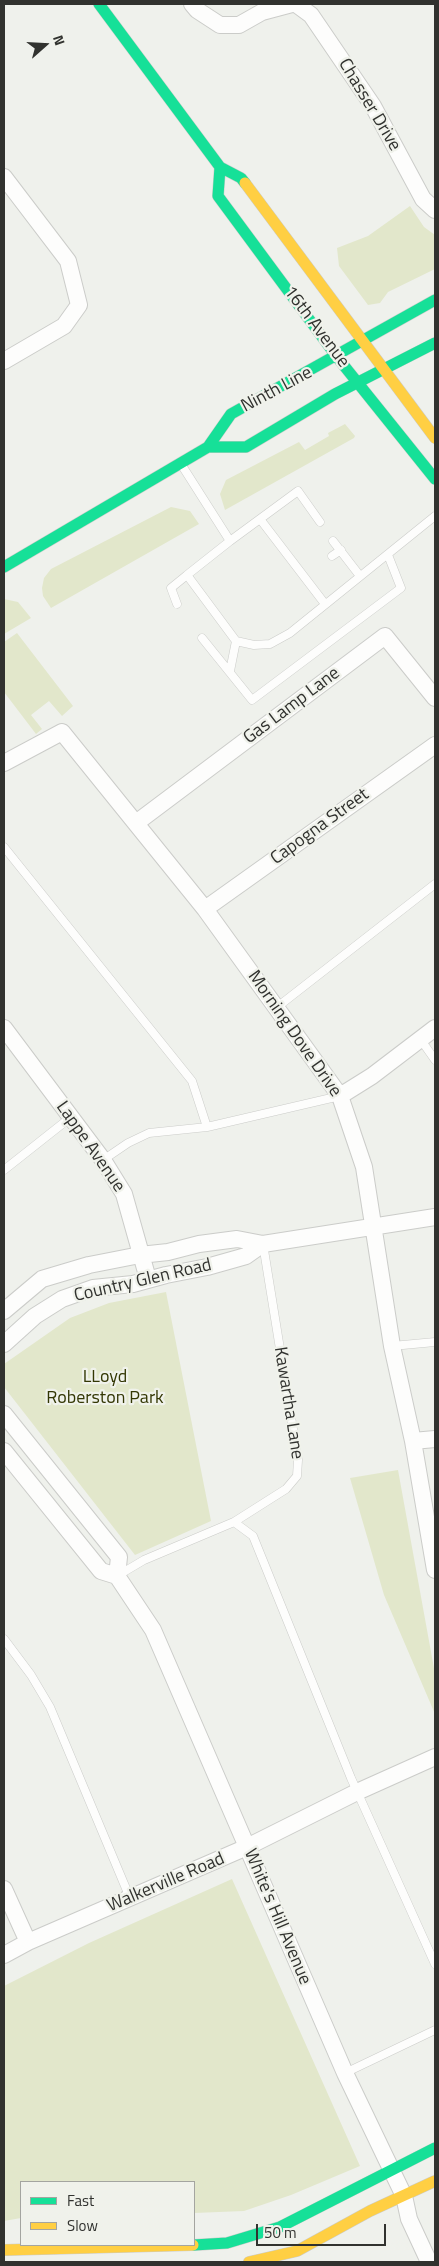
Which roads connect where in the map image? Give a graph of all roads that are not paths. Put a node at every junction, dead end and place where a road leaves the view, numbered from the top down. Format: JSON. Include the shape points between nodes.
{"nodes":[{"id":1,"x":99,"y":4,"type":"edge"},
{"id":2,"x":192,"y":4,"type":"edge"},
{"id":3,"x":292,"y":4,"type":"edge"},
{"id":4,"x":296,"y":4,"type":"edge"},
{"id":5,"x":220,"y":167,"type":"junction"},
{"id":6,"x":4,"y":177,"type":"edge"},
{"id":7,"x":435,"y":210,"type":"edge"},
{"id":8,"x":435,"y":300,"type":"edge"},
{"id":9,"x":362,"y":343,"type":"junction"},
{"id":10,"x":435,"y":343,"type":"edge"},
{"id":11,"x":337,"y":357,"type":"junction"},
{"id":12,"x":4,"y":361,"type":"edge"},
{"id":13,"x":384,"y":370,"type":"junction"},
{"id":14,"x":359,"y":383,"type":"junction"},
{"id":15,"x":435,"y":438,"type":"edge"},
{"id":16,"x":208,"y":447,"type":"junction"},
{"id":17,"x":180,"y":463,"type":"junction"},
{"id":18,"x":435,"y":478,"type":"edge"},
{"id":19,"x":313,"y":512,"type":"junction"},
{"id":20,"x":435,"y":516,"type":"edge"},
{"id":21,"x":306,"y":518,"type":"dead end"},
{"id":22,"x":260,"y":519,"type":"junction"},
{"id":23,"x":320,"y":522,"type":"dead end"},
{"id":24,"x":284,"y":536,"type":"dead end"},
{"id":25,"x":230,"y":541,"type":"junction"},
{"id":26,"x":333,"y":541,"type":"dead end"},
{"id":27,"x":277,"y":542,"type":"junction"},
{"id":28,"x":341,"y":550,"type":"junction"},
{"id":29,"x":388,"y":555,"type":"junction"},
{"id":30,"x":332,"y":556,"type":"dead end"},
{"id":31,"x":4,"y":567,"type":"edge"},
{"id":32,"x":186,"y":575,"type":"junction"},
{"id":33,"x":360,"y":576,"type":"junction"},
{"id":34,"x":177,"y":604,"type":"dead end"},
{"id":35,"x":325,"y":604,"type":"junction"},
{"id":36,"x":202,"y":638,"type":"dead end"},
{"id":37,"x":236,"y":641,"type":"junction"},
{"id":38,"x":230,"y":671,"type":"junction"},
{"id":39,"x":435,"y":698,"type":"edge"},
{"id":40,"x":435,"y":745,"type":"edge"},
{"id":41,"x":4,"y":763,"type":"edge"},
{"id":42,"x":136,"y":823,"type":"junction"},
{"id":43,"x":4,"y":847,"type":"edge"},
{"id":44,"x":435,"y":884,"type":"edge"},
{"id":45,"x":206,"y":909,"type":"junction"},
{"id":46,"x":276,"y":1008,"type":"junction"},
{"id":47,"x":4,"y":1028,"type":"edge"},
{"id":48,"x":435,"y":1028,"type":"edge"},
{"id":49,"x":421,"y":1040,"type":"junction"},
{"id":50,"x":435,"y":1060,"type":"edge"},
{"id":51,"x":340,"y":1096,"type":"junction"},
{"id":52,"x":71,"y":1117,"type":"junction"},
{"id":53,"x":207,"y":1126,"type":"junction"},
{"id":54,"x":103,"y":1160,"type":"junction"},
{"id":55,"x":4,"y":1170,"type":"edge"},
{"id":56,"x":435,"y":1217,"type":"edge"},
{"id":57,"x":372,"y":1226,"type":"junction"},
{"id":58,"x":263,"y":1244,"type":"junction"},
{"id":59,"x":140,"y":1255,"type":"junction"},
{"id":60,"x":148,"y":1279,"type":"junction"},
{"id":61,"x":4,"y":1311,"type":"edge"},
{"id":62,"x":435,"y":1342,"type":"edge"},
{"id":63,"x":4,"y":1344,"type":"edge"},
{"id":64,"x":392,"y":1346,"type":"junction"},
{"id":65,"x":4,"y":1414,"type":"edge"},
{"id":66,"x":435,"y":1439,"type":"edge"},
{"id":67,"x":413,"y":1441,"type":"junction"},
{"id":68,"x":4,"y":1451,"type":"edge"},
{"id":69,"x":234,"y":1522,"type":"junction"},
{"id":70,"x":435,"y":1570,"type":"edge"},
{"id":71,"x":117,"y":1576,"type":"junction"},
{"id":72,"x":4,"y":1639,"type":"edge"},
{"id":73,"x":435,"y":1757,"type":"edge"},
{"id":74,"x":357,"y":1792,"type":"junction"},
{"id":75,"x":247,"y":1847,"type":"junction"},
{"id":76,"x":4,"y":1889,"type":"edge"},
{"id":77,"x":130,"y":1898,"type":"junction"},
{"id":78,"x":28,"y":1942,"type":"junction"},
{"id":79,"x":4,"y":1955,"type":"edge"},
{"id":80,"x":435,"y":1964,"type":"edge"},
{"id":81,"x":435,"y":2030,"type":"edge"},
{"id":82,"x":345,"y":2073,"type":"junction"},
{"id":83,"x":435,"y":2148,"type":"edge"},
{"id":84,"x":391,"y":2170,"type":"junction"},
{"id":85,"x":435,"y":2181,"type":"edge"},
{"id":86,"x":404,"y":2196,"type":"junction"},
{"id":87,"x":195,"y":2245,"type":"edge"},
{"id":88,"x":155,"y":2246,"type":"edge"},
{"id":89,"x":4,"y":2250,"type":"edge"},
{"id":90,"x":249,"y":2262,"type":"edge"},
{"id":91,"x":429,"y":2262,"type":"edge"}],
"edges":[{"from":1,"to":5,"type":"main road","name":"16th Avenue"},
{"from":2,"to":3,"type":"street","via":[[220,24],[238,25],[262,12]]},
{"from":4,"to":7,"type":"street","name":"Chasser Drive","via":[[311,15],[367,98],[423,199]]},
{"from":5,"to":9,"type":"main road","name":"16th Avenue","via":[[241,178]]},
{"from":5,"to":11,"type":"main road","name":"16th Avenue","via":[[218,196]]},
{"from":6,"to":12,"type":"street","via":[[68,261],[79,305],[64,326]]},
{"from":8,"to":9,"type":"main road","name":"Ninth Line"},
{"from":9,"to":11,"type":"main road","name":"Ninth Line"},
{"from":9,"to":13,"type":"main road","name":"16th Avenue"},
{"from":10,"to":13,"type":"main road","name":"Ninth Line"},
{"from":11,"to":14,"type":"main road","name":"16th Avenue"},
{"from":11,"to":16,"type":"main road","name":"Ninth Line","via":[[232,414]]},
{"from":13,"to":14,"type":"main road","name":"Ninth Line"},
{"from":13,"to":15,"type":"main road","name":"16th Avenue"},
{"from":14,"to":16,"type":"main road","name":"Ninth Line","via":[[246,447]]},
{"from":14,"to":18,"type":"main road","name":"16th Avenue"},
{"from":16,"to":17,"type":"main road","name":"Ninth Line"},
{"from":17,"to":25,"type":"lane"},
{"from":17,"to":31,"type":"main road","name":"Ninth Line"},
{"from":19,"to":21,"type":"lane"},
{"from":19,"to":22,"type":"lane","via":[[298,491]]},
{"from":19,"to":23,"type":"lane"},
{"from":20,"to":29,"type":"lane"},
{"from":22,"to":25,"type":"lane"},
{"from":22,"to":27,"type":"lane"},
{"from":24,"to":27,"type":"lane"},
{"from":25,"to":32,"type":"lane"},
{"from":26,"to":28,"type":"lane"},
{"from":27,"to":35,"type":"lane","via":[[307,574]]},
{"from":28,"to":30,"type":"lane"},
{"from":28,"to":33,"type":"lane"},
{"from":29,"to":33,"type":"lane"},
{"from":29,"to":38,"type":"lane","via":[[401,588],[252,700]]},
{"from":32,"to":34,"type":"lane","via":[[171,588]]},
{"from":32,"to":37,"type":"lane"},
{"from":33,"to":35,"type":"lane"},
{"from":35,"to":37,"type":"lane","via":[[290,633],[270,644]]},
{"from":36,"to":38,"type":"lane"},
{"from":37,"to":38,"type":"lane"},
{"from":39,"to":42,"type":"street","name":"Gas Lamp Lane","via":[[385,636]]},
{"from":40,"to":45,"type":"street","name":"Capogna Street"},
{"from":41,"to":42,"type":"street","name":"Morning Dove Drive","via":[[62,732]]},
{"from":42,"to":45,"type":"street","name":"Morning Dove Drive"},
{"from":43,"to":53,"type":"lane","via":[[192,1081]]},
{"from":44,"to":46,"type":"lane"},
{"from":45,"to":46,"type":"street","name":"Morning Dove Drive"},
{"from":46,"to":51,"type":"street","name":"Morning Dove Drive"},
{"from":47,"to":52,"type":"street","name":"Lappe Avenue"},
{"from":48,"to":49,"type":"street"},
{"from":49,"to":50,"type":"lane"},
{"from":49,"to":51,"type":"street"},
{"from":51,"to":53,"type":"lane"},
{"from":51,"to":57,"type":"street","name":"Morning Dove Drive","via":[[364,1167]]},
{"from":52,"to":54,"type":"street","name":"Lappe Avenue"},
{"from":52,"to":55,"type":"lane"},
{"from":53,"to":54,"type":"lane","via":[[149,1134]]},
{"from":54,"to":59,"type":"street","name":"Lappe Avenue","via":[[124,1194]]},
{"from":56,"to":57,"type":"street","name":"Country Glen Road"},
{"from":57,"to":58,"type":"street","name":"Country Glen Road"},
{"from":57,"to":64,"type":"street","name":"Morning Dove Drive"},
{"from":58,"to":59,"type":"street","name":"Country Glen Road","via":[[237,1240]]},
{"from":58,"to":60,"type":"street","name":"Country Glen Road","via":[[246,1256]]},
{"from":58,"to":69,"type":"lane","name":"Kawartha Lane","via":[[298,1460],[297,1476],[286,1489]]},
{"from":59,"to":60,"type":"street","name":"Lappe Avenue"},
{"from":59,"to":61,"type":"street","name":"Country Glen Road","via":[[42,1279]]},
{"from":60,"to":63,"type":"street","name":"Country Glen Road","via":[[133,1284],[93,1288],[62,1299],[35,1316]]},
{"from":62,"to":64,"type":"lane"},
{"from":64,"to":67,"type":"street","name":"Morning Dove Drive"},
{"from":65,"to":71,"type":"street","name":"White's Hill Avenue","via":[[119,1557]]},
{"from":66,"to":67,"type":"street"},
{"from":67,"to":70,"type":"street","name":"Morning Dove Drive"},
{"from":68,"to":71,"type":"street","name":"White's Hill Avenue","via":[[101,1571]]},
{"from":69,"to":71,"type":"lane","name":"Kawartha Lane","via":[[144,1560]]},
{"from":69,"to":74,"type":"lane","via":[[253,1536]]},
{"from":71,"to":75,"type":"street","name":"White's Hill Avenue","via":[[153,1630]]},
{"from":72,"to":77,"type":"lane","via":[[50,1707]]},
{"from":73,"to":74,"type":"street","name":"Walkerville Road"},
{"from":74,"to":75,"type":"street","name":"Walkerville Road"},
{"from":74,"to":80,"type":"lane"},
{"from":75,"to":77,"type":"street","name":"Walkerville Road"},
{"from":75,"to":82,"type":"street","name":"White's Hill Avenue"},
{"from":76,"to":78,"type":"street"},
{"from":77,"to":78,"type":"street","name":"Walkerville Road"},
{"from":78,"to":79,"type":"street","name":"Walkerville Road"},
{"from":81,"to":82,"type":"lane"},
{"from":82,"to":84,"type":"street","name":"White's Hill Avenue"},
{"from":83,"to":84,"type":"main road"},
{"from":84,"to":86,"type":"street","name":"White's Hill Avenue"},
{"from":84,"to":87,"type":"main road","via":[[280,2227],[227,2243]]},
{"from":85,"to":86,"type":"main road"},
{"from":86,"to":90,"type":"main road","via":[[297,2251]]},
{"from":86,"to":91,"type":"street","name":"White's Hill Avenue","via":[[409,2219]]},
{"from":88,"to":89,"type":"main road"}]}
